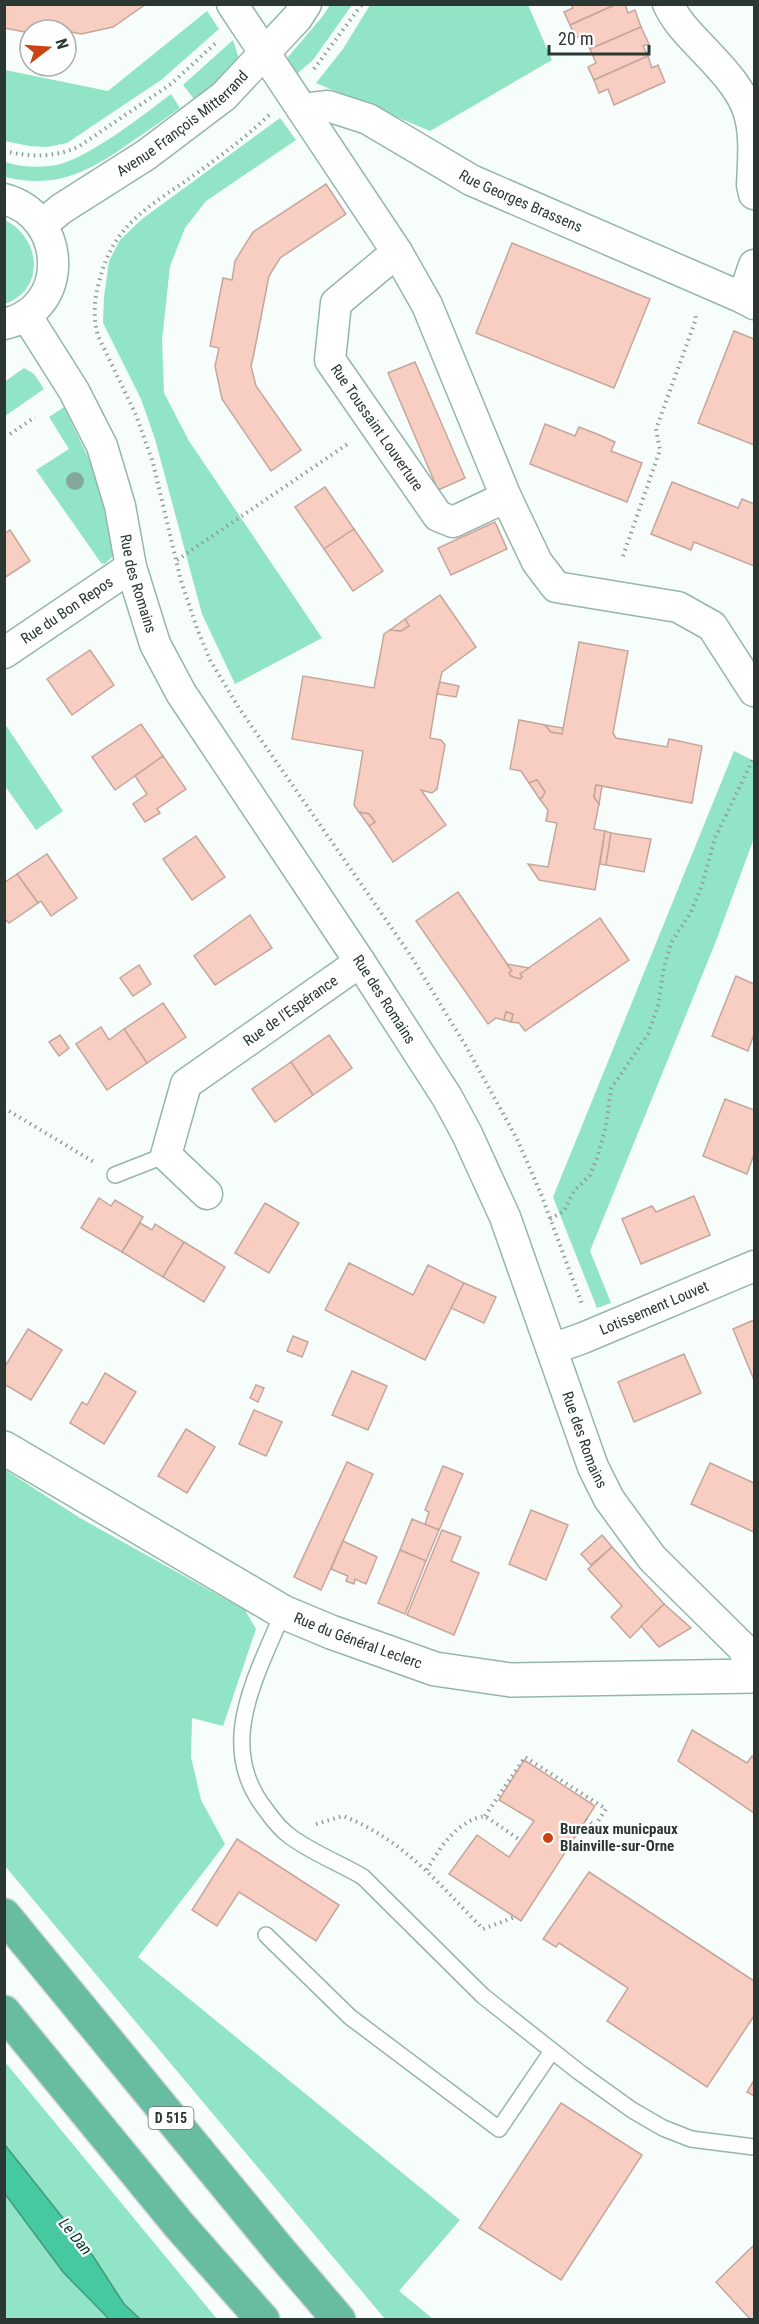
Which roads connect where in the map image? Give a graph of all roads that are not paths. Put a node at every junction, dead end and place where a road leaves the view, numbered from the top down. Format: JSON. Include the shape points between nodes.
{"nodes":[{"id":1,"x":232,"y":4,"type":"edge"},
{"id":2,"x":306,"y":4,"type":"edge"},
{"id":3,"x":668,"y":4,"type":"edge"},
{"id":4,"x":265,"y":53,"type":"junction"},
{"id":5,"x":302,"y":109,"type":"junction"},
{"id":6,"x":754,"y":194,"type":"edge"},
{"id":7,"x":4,"y":199,"type":"edge"},
{"id":8,"x":43,"y":224,"type":"junction"},
{"id":9,"x":397,"y":252,"type":"junction"},
{"id":10,"x":754,"y":265,"type":"edge"},
{"id":11,"x":749,"y":301,"type":"edge"},
{"id":12,"x":15,"y":319,"type":"edge"},
{"id":13,"x":507,"y":497,"type":"junction"},
{"id":14,"x":131,"y":567,"type":"junction"},
{"id":15,"x":4,"y":653,"type":"edge"},
{"id":16,"x":754,"y":691,"type":"edge"},
{"id":17,"x":360,"y":962,"type":"junction"},
{"id":18,"x":166,"y":1155,"type":"junction"},
{"id":19,"x":115,"y":1175,"type":"road end"},
{"id":20,"x":207,"y":1194,"type":"dead end"},
{"id":21,"x":754,"y":1266,"type":"edge"},
{"id":22,"x":552,"y":1349,"type":"junction"},
{"id":23,"x":4,"y":1448,"type":"edge"},
{"id":24,"x":283,"y":1612,"type":"junction"},
{"id":25,"x":754,"y":1676,"type":"edge"},
{"id":26,"x":4,"y":1914,"type":"edge"},
{"id":27,"x":266,"y":1935,"type":"dead end"},
{"id":28,"x":4,"y":2012,"type":"edge"},
{"id":29,"x":552,"y":2051,"type":"junction"},
{"id":30,"x":754,"y":2147,"type":"edge"},
{"id":31,"x":263,"y":2319,"type":"edge"},
{"id":32,"x":339,"y":2319,"type":"edge"}],
"edges":[{"from":1,"to":4,"type":"street"},
{"from":2,"to":4,"type":"street","name":"Avenue François Mitterrand"},
{"from":3,"to":6,"type":"street","via":[[675,21],[727,75],[746,101],[753,124]]},
{"from":4,"to":5,"type":"street"},
{"from":4,"to":8,"type":"street","name":"Avenue François Mitterrand","via":[[224,96],[146,155]]},
{"from":5,"to":9,"type":"street"},
{"from":5,"to":11,"type":"street","name":"Rue Georges Brassens","via":[[328,106],[368,119],[471,180]]},
{"from":7,"to":8,"type":"street","via":[[24,207]]},
{"from":8,"to":12,"type":"street","via":[[53,251],[51,280],[41,299]]},
{"from":9,"to":13,"type":"street","via":[[426,305]]},
{"from":9,"to":13,"type":"street","name":"Rue Toussaint Louverture","via":[[336,303],[330,360],[438,516],[453,522]]},
{"from":10,"to":11,"type":"street","name":"Rue Georges Brassens"},
{"from":12,"to":14,"type":"street","name":"Rue des Romains","via":[[74,391],[102,446],[120,506]]},
{"from":13,"to":16,"type":"street","via":[[537,562],[556,587],[678,607],[712,626]]},
{"from":14,"to":15,"type":"street","name":"Rue du Bon Repos"},
{"from":14,"to":17,"type":"street","name":"Rue des Romains","via":[[155,644],[181,693]]},
{"from":17,"to":18,"type":"street","name":"Rue de l'Espérance","via":[[186,1084]]},
{"from":17,"to":22,"type":"street","name":"Rue des Romains","via":[[467,1134],[505,1217]]},
{"from":18,"to":19,"type":"lane"},
{"from":18,"to":20,"type":"street"},
{"from":21,"to":22,"type":"street","name":"Lotissement Louvet"},
{"from":22,"to":25,"type":"street","name":"Rue des Romains","via":[[593,1467],[609,1499],[652,1558],[742,1648]]},
{"from":23,"to":24,"type":"street","name":"Rue du Général Leclerc"},
{"from":24,"to":25,"type":"street","name":"Rue du Général Leclerc","via":[[435,1669],[511,1680]]},
{"from":24,"to":29,"type":"lane","via":[[241,1732],[240,1749],[252,1791],[289,1836],[363,1877],[483,1996]]},
{"from":26,"to":32,"type":"highway","number":"D 515"},
{"from":27,"to":29,"type":"lane","via":[[350,2017],[499,2129]]},
{"from":28,"to":31,"type":"highway","via":[[179,2225]]},
{"from":29,"to":30,"type":"lane","via":[[663,2128],[691,2139]]}]}
